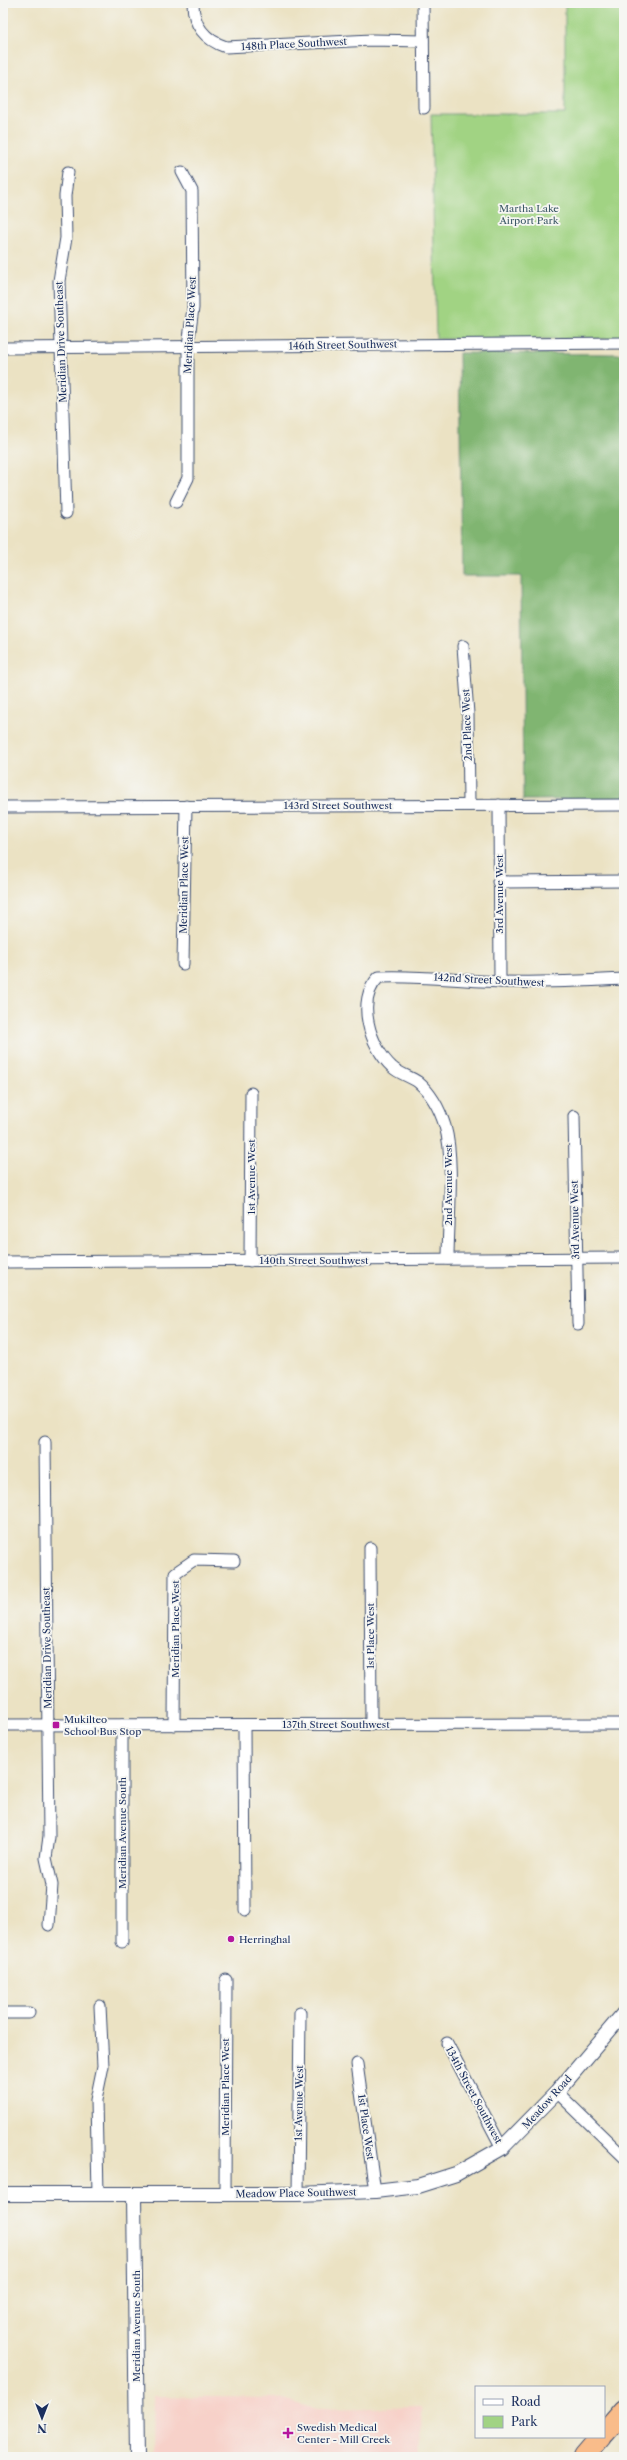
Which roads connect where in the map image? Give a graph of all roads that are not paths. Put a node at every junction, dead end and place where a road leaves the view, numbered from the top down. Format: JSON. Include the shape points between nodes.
{"nodes":[{"id":1,"x":193,"y":3,"type":"edge"},
{"id":2,"x":423,"y":3,"type":"edge"},
{"id":3,"x":423,"y":41,"type":"junction"},
{"id":4,"x":424,"y":108,"type":"dead end"},
{"id":5,"x":68,"y":172,"type":"dead end"},
{"id":6,"x":182,"y":172,"type":"dead end"},
{"id":7,"x":624,"y":343,"type":"edge"},
{"id":8,"x":188,"y":346,"type":"junction"},
{"id":9,"x":3,"y":348,"type":"edge"},
{"id":10,"x":62,"y":348,"type":"junction"},
{"id":11,"x":176,"y":502,"type":"dead end"},
{"id":12,"x":66,"y":513,"type":"dead end"},
{"id":13,"x":463,"y":646,"type":"dead end"},
{"id":14,"x":470,"y":805,"type":"junction"},
{"id":15,"x":499,"y":805,"type":"junction"},
{"id":16,"x":624,"y":805,"type":"edge"},
{"id":17,"x":186,"y":806,"type":"junction"},
{"id":18,"x":3,"y":807,"type":"edge"},
{"id":19,"x":624,"y":881,"type":"edge"},
{"id":20,"x":498,"y":882,"type":"junction"},
{"id":21,"x":183,"y":964,"type":"dead end"},
{"id":22,"x":379,"y":977,"type":"joint"},
{"id":23,"x":624,"y":979,"type":"edge"},
{"id":24,"x":500,"y":982,"type":"junction"},
{"id":25,"x":251,"y":1093,"type":"dead end"},
{"id":26,"x":574,"y":1116,"type":"dead end"},
{"id":27,"x":575,"y":1258,"type":"junction"},
{"id":28,"x":624,"y":1258,"type":"edge"},
{"id":29,"x":448,"y":1259,"type":"junction"},
{"id":30,"x":250,"y":1261,"type":"junction"},
{"id":31,"x":3,"y":1262,"type":"edge"},
{"id":32,"x":578,"y":1324,"type":"dead end"},
{"id":33,"x":45,"y":1442,"type":"dead end"},
{"id":34,"x":370,"y":1548,"type":"dead end"},
{"id":35,"x":234,"y":1560,"type":"dead end"},
{"id":36,"x":244,"y":1724,"type":"junction"},
{"id":37,"x":371,"y":1724,"type":"junction"},
{"id":38,"x":624,"y":1724,"type":"edge"},
{"id":39,"x":3,"y":1725,"type":"edge"},
{"id":40,"x":48,"y":1725,"type":"junction"},
{"id":41,"x":122,"y":1725,"type":"junction"},
{"id":42,"x":174,"y":1725,"type":"junction"},
{"id":43,"x":245,"y":1910,"type":"dead end"},
{"id":44,"x":49,"y":1925,"type":"dead end"},
{"id":45,"x":122,"y":1942,"type":"dead end"},
{"id":46,"x":226,"y":1980,"type":"dead end"},
{"id":47,"x":100,"y":2006,"type":"dead end"},
{"id":48,"x":3,"y":2013,"type":"edge"},
{"id":49,"x":28,"y":2013,"type":"dead end"},
{"id":50,"x":300,"y":2013,"type":"dead end"},
{"id":51,"x":624,"y":2013,"type":"edge"},
{"id":52,"x":447,"y":2043,"type":"dead end"},
{"id":53,"x":357,"y":2064,"type":"dead end"},
{"id":54,"x":557,"y":2092,"type":"junction"},
{"id":55,"x":502,"y":2148,"type":"junction"},
{"id":56,"x":624,"y":2157,"type":"edge"},
{"id":57,"x":456,"y":2174,"type":"joint"},
{"id":58,"x":375,"y":2191,"type":"junction"},
{"id":59,"x":3,"y":2194,"type":"edge"},
{"id":60,"x":98,"y":2194,"type":"junction"},
{"id":61,"x":134,"y":2194,"type":"junction"},
{"id":62,"x":225,"y":2194,"type":"junction"},
{"id":63,"x":298,"y":2194,"type":"junction"},
{"id":64,"x":624,"y":2410,"type":"edge"},
{"id":65,"x":605,"y":2432,"type":"edge"},
{"id":66,"x":600,"y":2438,"type":"edge"},
{"id":67,"x":137,"y":2457,"type":"edge"},
{"id":68,"x":584,"y":2457,"type":"edge"}],
"edges":[{"from":1,"to":3,"type":"street","name":"148th Place Southwest","via":[[193,15],[202,32],[216,44],[226,47],[372,40]]},
{"from":2,"to":3,"type":"street"},
{"from":3,"to":4,"type":"street"},
{"from":5,"to":10,"type":"street","name":"Meridian Drive Southeast","via":[[64,196],[66,238],[58,281]]},
{"from":6,"to":8,"type":"street","name":"Meridian Place West","via":[[192,191],[193,308]]},
{"from":7,"to":8,"type":"street","name":"146th Street Southwest"},
{"from":8,"to":10,"type":"street","name":"146th Street Southwest"},
{"from":8,"to":11,"type":"street","name":"Meridian Place West","via":[[188,478]]},
{"from":9,"to":10,"type":"street","name":"146th Street Southwest"},
{"from":10,"to":12,"type":"street","name":"Meridian Drive Southeast"},
{"from":13,"to":14,"type":"street","name":"2nd Place West","via":[[468,714]]},
{"from":14,"to":15,"type":"street","name":"143rd Street Southwest"},
{"from":14,"to":17,"type":"street","name":"143rd Street Southwest"},
{"from":15,"to":16,"type":"street","name":"143rd Street Southwest"},
{"from":15,"to":20,"type":"street","name":"3rd Avenue West"},
{"from":17,"to":18,"type":"street","name":"143rd Street Southwest"},
{"from":17,"to":21,"type":"street","name":"Meridian Place West"},
{"from":19,"to":20,"type":"street"},
{"from":20,"to":24,"type":"street","name":"3rd Avenue West"},
{"from":22,"to":24,"type":"street","name":"142nd Street Southwest","via":[[413,976]]},
{"from":22,"to":29,"type":"street","name":"2nd Avenue West","via":[[372,983],[368,996],[368,1023],[375,1044],[392,1068],[418,1082],[438,1106],[445,1126],[449,1145]]},
{"from":23,"to":24,"type":"street","name":"142nd Street Southwest","via":[[557,983]]},
{"from":25,"to":30,"type":"street","name":"1st Avenue West"},
{"from":26,"to":27,"type":"street","name":"3rd Avenue West"},
{"from":27,"to":28,"type":"street","name":"140th Street Southwest"},
{"from":27,"to":29,"type":"street","name":"140th Street Southwest"},
{"from":27,"to":32,"type":"street","name":"3rd Avenue West"},
{"from":29,"to":30,"type":"street","name":"140th Street Southwest"},
{"from":30,"to":31,"type":"street","name":"140th Street Southwest"},
{"from":33,"to":40,"type":"street","name":"Meridian Drive Southeast"},
{"from":34,"to":37,"type":"street","name":"1st Place West"},
{"from":35,"to":42,"type":"street","name":"Meridian Place West","via":[[194,1560],[175,1573]]},
{"from":36,"to":37,"type":"street","name":"137th Street Southwest"},
{"from":36,"to":42,"type":"street","name":"137th Street Southwest"},
{"from":36,"to":43,"type":"street"},
{"from":37,"to":38,"type":"street","name":"137th Street Southwest"},
{"from":39,"to":40,"type":"street","name":"137th Street Southwest"},
{"from":40,"to":41,"type":"street","name":"137th Street Southwest"},
{"from":40,"to":44,"type":"street","name":"Meridian Drive Southeast","via":[[49,1836],[46,1858],[52,1885]]},
{"from":41,"to":42,"type":"street","name":"137th Street Southwest"},
{"from":41,"to":45,"type":"street","name":"Meridian Avenue South"},
{"from":46,"to":62,"type":"street","name":"Meridian Place West"},
{"from":47,"to":60,"type":"street","via":[[103,2066],[96,2100]]},
{"from":48,"to":49,"type":"street"},
{"from":50,"to":63,"type":"street","name":"1st Avenue West"},
{"from":51,"to":54,"type":"street","name":"Meadow Road"},
{"from":52,"to":55,"type":"street","name":"134th Street Southwest"},
{"from":53,"to":58,"type":"street","name":"1st Place West"},
{"from":54,"to":55,"type":"street","name":"Meadow Road"},
{"from":54,"to":56,"type":"street"},
{"from":55,"to":57,"type":"street","name":"Meadow Road"},
{"from":57,"to":58,"type":"street","name":"Meadow Place Southwest","via":[[418,2186]]},
{"from":58,"to":63,"type":"street","name":"Meadow Place Southwest"},
{"from":59,"to":60,"type":"street","name":"Meadow Place Southwest"},
{"from":60,"to":61,"type":"street","name":"Meadow Place Southwest"},
{"from":61,"to":62,"type":"street","name":"Meadow Place Southwest"},
{"from":61,"to":67,"type":"street","name":"Meridian Avenue South"},
{"from":62,"to":63,"type":"street","name":"Meadow Place Southwest"},
{"from":64,"to":65,"type":"highway"},
{"from":66,"to":68,"type":"highway"}]}
